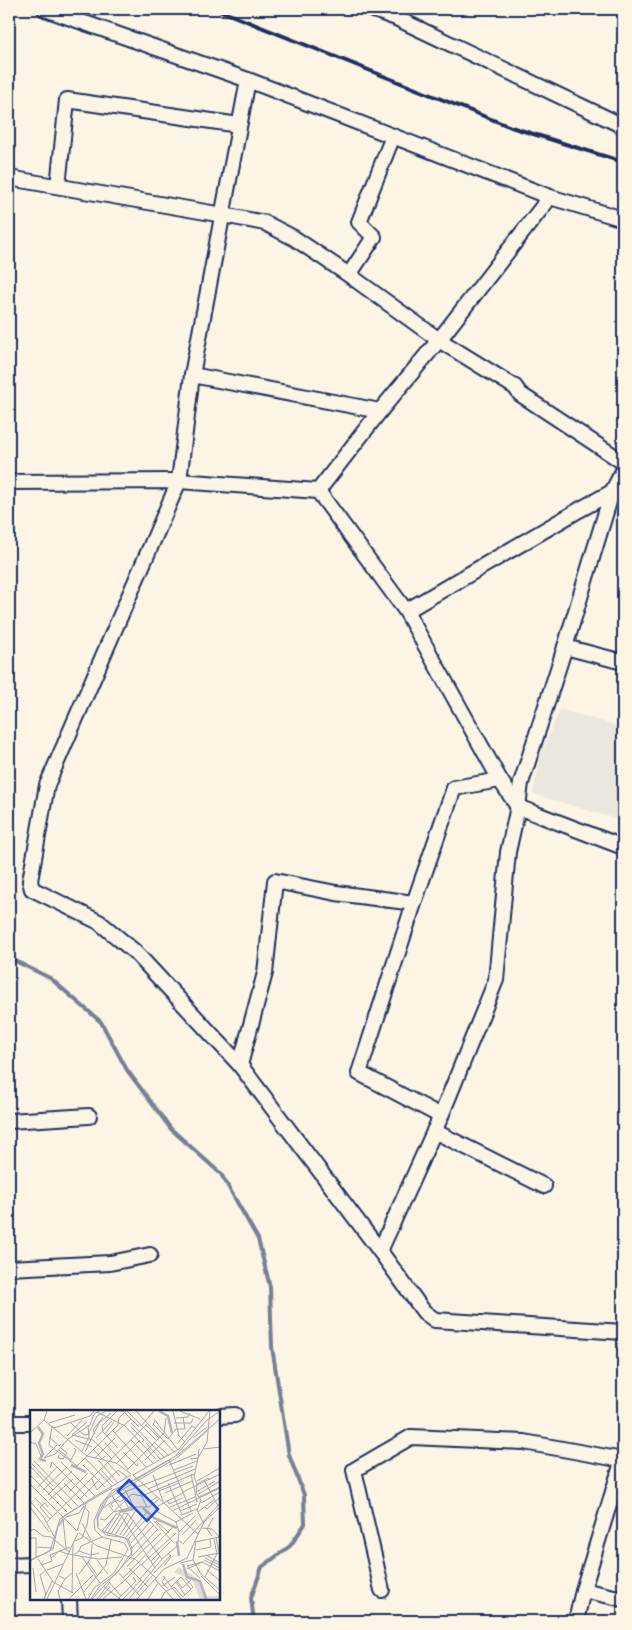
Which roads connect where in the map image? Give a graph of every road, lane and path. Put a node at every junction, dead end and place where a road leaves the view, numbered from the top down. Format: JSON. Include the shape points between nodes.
{"nodes":[{"id":1,"x":45,"y":9,"type":"edge"},
{"id":2,"x":371,"y":9,"type":"edge"},
{"id":3,"x":248,"y":80,"type":"junction"},
{"id":4,"x":239,"y":125,"type":"junction"},
{"id":5,"x":623,"y":126,"type":"edge"},
{"id":6,"x":393,"y":136,"type":"junction"},
{"id":7,"x":9,"y":178,"type":"edge"},
{"id":8,"x":58,"y":186,"type":"junction"},
{"id":9,"x":550,"y":197,"type":"junction"},
{"id":10,"x":223,"y":215,"type":"junction"},
{"id":11,"x":623,"y":220,"type":"edge"},
{"id":12,"x":349,"y":275,"type":"junction"},
{"id":13,"x":439,"y":340,"type":"junction"},
{"id":14,"x":192,"y":375,"type":"junction"},
{"id":15,"x":380,"y":412,"type":"junction"},
{"id":16,"x":623,"y":462,"type":"edge"},
{"id":17,"x":623,"y":471,"type":"edge"},
{"id":18,"x":179,"y":481,"type":"junction"},
{"id":19,"x":9,"y":482,"type":"edge"},
{"id":20,"x":318,"y":491,"type":"junction"},
{"id":21,"x":612,"y":492,"type":"junction"},
{"id":22,"x":406,"y":611,"type":"junction"},
{"id":23,"x":565,"y":647,"type":"junction"},
{"id":24,"x":623,"y":662,"type":"edge"},
{"id":25,"x":500,"y":780,"type":"junction"},
{"id":26,"x":518,"y":807,"type":"junction"},
{"id":27,"x":623,"y":847,"type":"edge"},
{"id":28,"x":414,"y":903,"type":"junction"},
{"id":29,"x":240,"y":1065,"type":"junction"},
{"id":30,"x":88,"y":1116,"type":"dead end"},
{"id":31,"x":441,"y":1116,"type":"junction"},
{"id":32,"x":9,"y":1121,"type":"edge"},
{"id":33,"x":434,"y":1131,"type":"junction"},
{"id":34,"x":544,"y":1186,"type":"dead end"},
{"id":35,"x":380,"y":1251,"type":"junction"},
{"id":36,"x":150,"y":1255,"type":"dead end"},
{"id":37,"x":9,"y":1268,"type":"edge"},
{"id":38,"x":623,"y":1332,"type":"edge"},
{"id":39,"x":235,"y":1415,"type":"dead end"},
{"id":40,"x":220,"y":1416,"type":"edge"},
{"id":41,"x":30,"y":1423,"type":"edge"},
{"id":42,"x":9,"y":1424,"type":"edge"},
{"id":43,"x":623,"y":1460,"type":"edge"},
{"id":44,"x":30,"y":1564,"type":"edge"},
{"id":45,"x":9,"y":1565,"type":"edge"},
{"id":46,"x":382,"y":1590,"type":"dead end"},
{"id":47,"x":582,"y":1590,"type":"junction"},
{"id":48,"x":623,"y":1599,"type":"edge"},
{"id":49,"x":69,"y":1600,"type":"edge"},
{"id":50,"x":70,"y":1621,"type":"edge"},
{"id":51,"x":576,"y":1621,"type":"edge"}],
"edges":[{"from":1,"to":3,"type":"street"},
{"from":2,"to":5,"type":"street"},
{"from":3,"to":4,"type":"street"},
{"from":3,"to":6,"type":"street"},
{"from":4,"to":8,"type":"street","via":[[67,100]]},
{"from":4,"to":10,"type":"street"},
{"from":6,"to":9,"type":"street"},
{"from":6,"to":12,"type":"street","via":[[359,222],[374,237]]},
{"from":7,"to":8,"type":"street"},
{"from":8,"to":10,"type":"street"},
{"from":9,"to":11,"type":"street"},
{"from":9,"to":13,"type":"street"},
{"from":10,"to":12,"type":"street","via":[[265,223],[294,238]]},
{"from":10,"to":14,"type":"street"},
{"from":12,"to":13,"type":"street"},
{"from":13,"to":15,"type":"street"},
{"from":13,"to":16,"type":"street","via":[[515,387],[520,394]]},
{"from":14,"to":15,"type":"street"},
{"from":14,"to":18,"type":"street"},
{"from":15,"to":20,"type":"street"},
{"from":17,"to":21,"type":"street"},
{"from":18,"to":19,"type":"street"},
{"from":18,"to":20,"type":"street"},
{"from":18,"to":29,"type":"street","via":[[47,785],[30,881],[32,889],[99,922],[134,952]]},
{"from":20,"to":22,"type":"street"},
{"from":21,"to":22,"type":"street"},
{"from":21,"to":23,"type":"street"},
{"from":22,"to":25,"type":"street"},
{"from":23,"to":24,"type":"street"},
{"from":23,"to":26,"type":"street","via":[[521,783]]},
{"from":25,"to":26,"type":"street"},
{"from":25,"to":28,"type":"street","via":[[454,788]]},
{"from":26,"to":27,"type":"street"},
{"from":26,"to":31,"type":"street","via":[[508,852],[496,980]]},
{"from":28,"to":29,"type":"street","via":[[275,881],[264,973]]},
{"from":28,"to":31,"type":"street","via":[[359,1073]]},
{"from":29,"to":35,"type":"street"},
{"from":30,"to":32,"type":"street"},
{"from":31,"to":33,"type":"street"},
{"from":33,"to":34,"type":"street"},
{"from":33,"to":35,"type":"street"},
{"from":35,"to":38,"type":"street","via":[[424,1312],[435,1320]]},
{"from":36,"to":37,"type":"street","via":[[110,1263]]},
{"from":39,"to":40,"type":"street"},
{"from":41,"to":42,"type":"street"},
{"from":43,"to":46,"type":"street","via":[[524,1442],[411,1437],[354,1470]]},
{"from":43,"to":47,"type":"street"},
{"from":44,"to":45,"type":"street"},
{"from":47,"to":48,"type":"street"},
{"from":47,"to":51,"type":"street"},
{"from":49,"to":50,"type":"street"}]}
